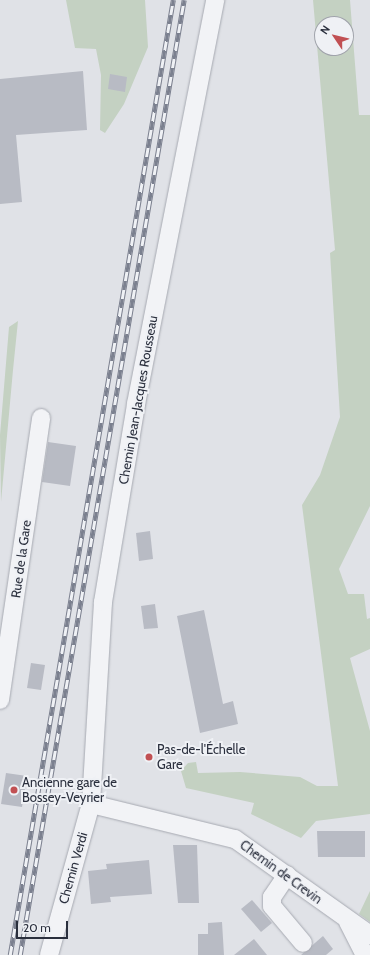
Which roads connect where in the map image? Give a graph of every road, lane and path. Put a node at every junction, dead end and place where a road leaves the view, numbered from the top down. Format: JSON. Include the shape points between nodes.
{"nodes":[{"id":1,"x":216,"y":0,"type":"edge"},
{"id":2,"x":41,"y":418,"type":"dead end"},
{"id":3,"x":0,"y":700,"type":"edge"},
{"id":4,"x":91,"y":804,"type":"junction"},
{"id":5,"x":287,"y":875,"type":"junction"},
{"id":6,"x":347,"y":920,"type":"junction"},
{"id":7,"x":370,"y":935,"type":"edge"},
{"id":8,"x":303,"y":943,"type":"dead end"},
{"id":9,"x":49,"y":955,"type":"edge"},
{"id":10,"x":365,"y":955,"type":"edge"}],
"edges":[{"from":1,"to":4,"type":"street","name":"Chemin Jean-Jacques Rousseau","via":[[136,404],[103,602]]},
{"from":2,"to":3,"type":"street","name":"Rue de la Gare"},
{"from":4,"to":5,"type":"street","name":"Chemin de Crevin","via":[[224,835],[246,845]]},
{"from":4,"to":9,"type":"street","name":"Chemin Verdi"},
{"from":5,"to":6,"type":"street","name":"Chemin de Crevin"},
{"from":5,"to":8,"type":"street","via":[[272,897],[272,906]]},
{"from":6,"to":7,"type":"street","name":"Chemin de Crevin"},
{"from":6,"to":10,"type":"street"}]}
